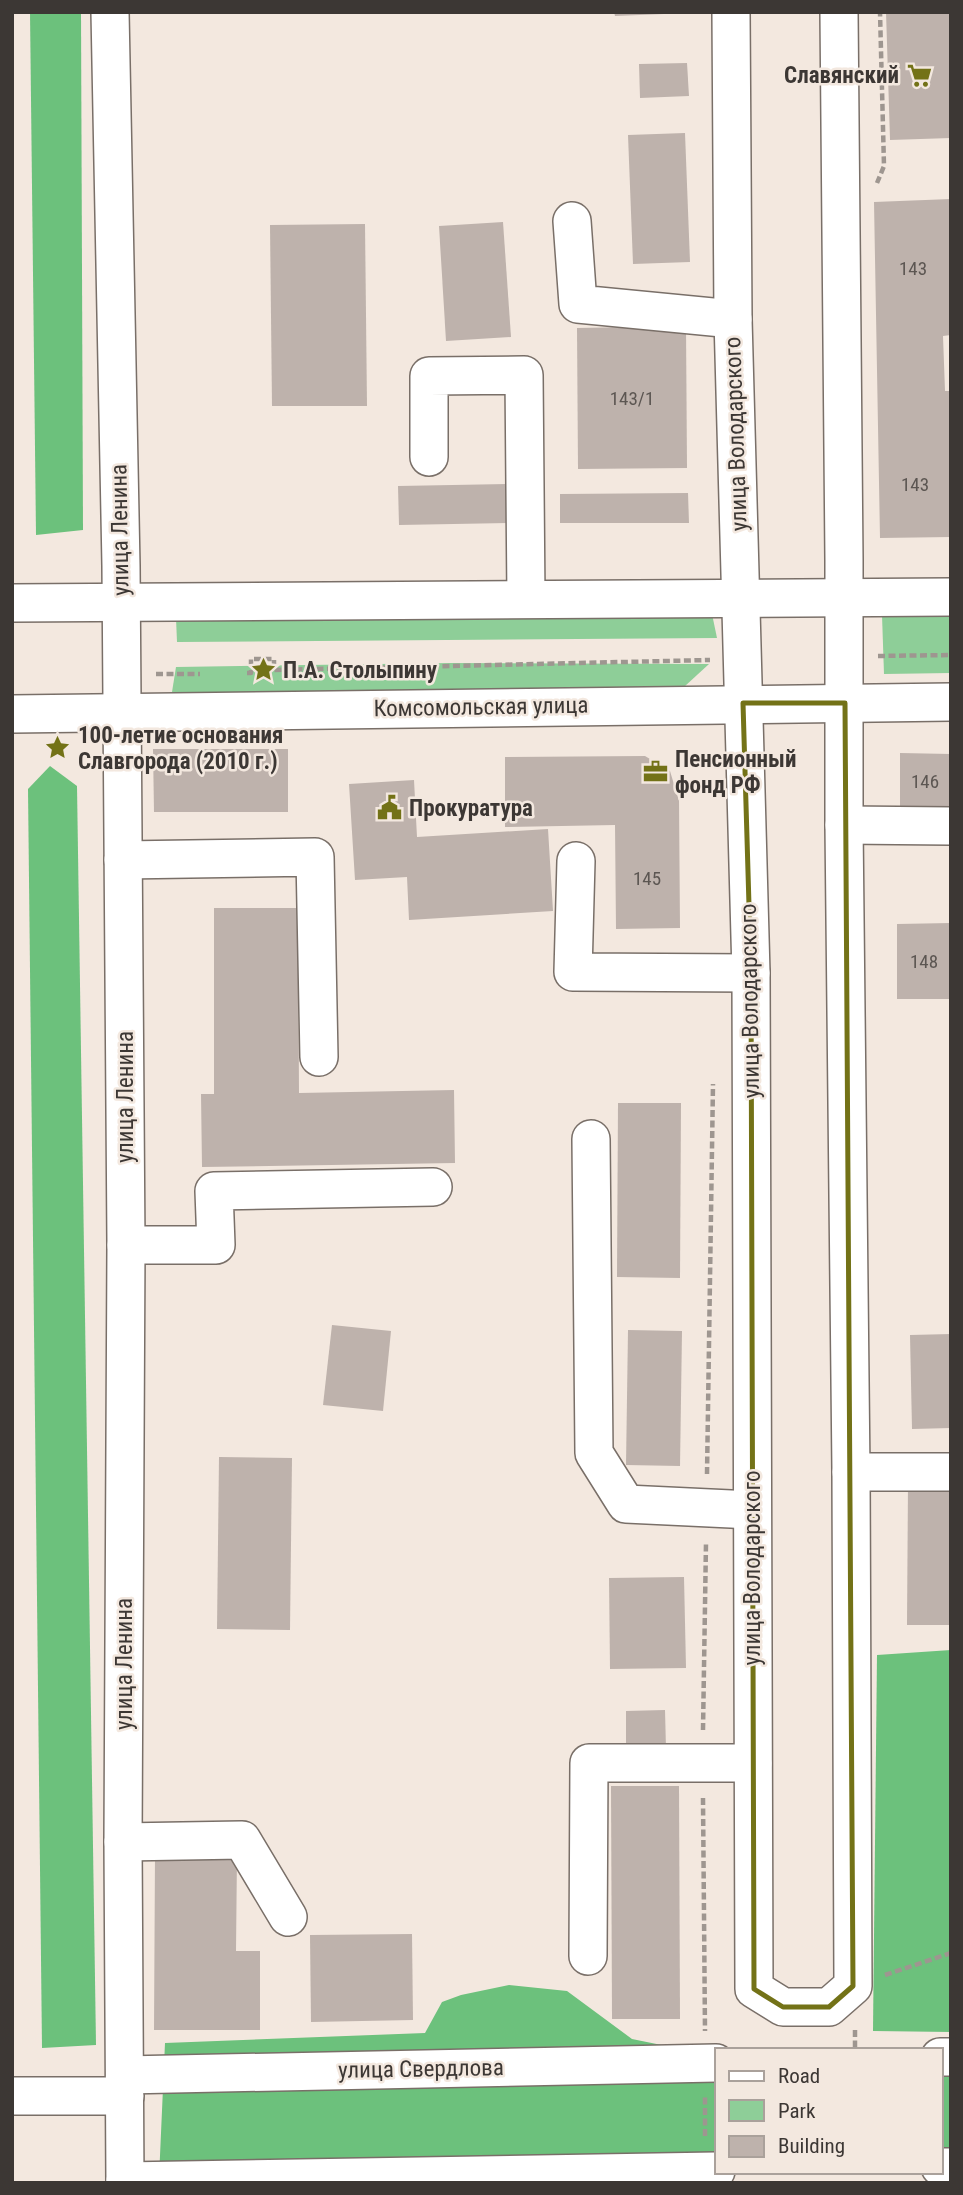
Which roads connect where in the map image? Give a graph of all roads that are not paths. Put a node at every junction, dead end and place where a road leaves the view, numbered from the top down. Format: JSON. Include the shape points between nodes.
{"nodes":[{"id":1,"x":110,"y":12,"type":"edge"},
{"id":2,"x":731,"y":12,"type":"edge"},
{"id":3,"x":839,"y":12,"type":"edge"},
{"id":4,"x":572,"y":221,"type":"dead end"},
{"id":5,"x":733,"y":319,"type":"junction"},
{"id":6,"x":429,"y":457,"type":"dead end"},
{"id":7,"x":951,"y":597,"type":"edge"},
{"id":8,"x":741,"y":598,"type":"junction"},
{"id":9,"x":844,"y":598,"type":"junction"},
{"id":10,"x":526,"y":599,"type":"junction"},
{"id":11,"x":12,"y":603,"type":"edge"},
{"id":12,"x":121,"y":603,"type":"junction"},
{"id":13,"x":951,"y":702,"type":"edge"},
{"id":14,"x":845,"y":703,"type":"junction"},
{"id":15,"x":726,"y":704,"type":"junction"},
{"id":16,"x":122,"y":711,"type":"junction"},
{"id":17,"x":12,"y":714,"type":"edge"},
{"id":18,"x":844,"y":825,"type":"junction"},
{"id":19,"x":951,"y":826,"type":"edge"},
{"id":20,"x":122,"y":860,"type":"junction"},
{"id":21,"x":576,"y":861,"type":"dead end"},
{"id":22,"x":751,"y":973,"type":"junction"},
{"id":23,"x":318,"y":1057,"type":"dead end"},
{"id":24,"x":592,"y":1139,"type":"dead end"},
{"id":25,"x":433,"y":1187,"type":"dead end"},
{"id":26,"x":126,"y":1245,"type":"junction"},
{"id":27,"x":852,"y":1472,"type":"junction"},
{"id":28,"x":951,"y":1472,"type":"edge"},
{"id":29,"x":752,"y":1510,"type":"junction"},
{"id":30,"x":753,"y":1763,"type":"junction"},
{"id":31,"x":123,"y":1842,"type":"junction"},
{"id":32,"x":288,"y":1917,"type":"dead end"},
{"id":33,"x":588,"y":1956,"type":"dead end"},
{"id":34,"x":711,"y":2063,"type":"edge"},
{"id":35,"x":125,"y":2085,"type":"junction"},
{"id":36,"x":12,"y":2096,"type":"edge"},
{"id":37,"x":711,"y":2172,"type":"edge"},
{"id":38,"x":125,"y":2182,"type":"edge"}],
"edges":[{"from":1,"to":12,"type":"street","name":"улица Ленина"},
{"from":2,"to":5,"type":"street","name":"улица Володарского"},
{"from":3,"to":9,"type":"street"},
{"from":4,"to":5,"type":"street","via":[[578,304]]},
{"from":5,"to":8,"type":"street","name":"улица Володарского"},
{"from":6,"to":10,"type":"street","via":[[429,376],[524,375]]},
{"from":7,"to":9,"type":"street"},
{"from":8,"to":9,"type":"street"},
{"from":8,"to":10,"type":"street"},
{"from":8,"to":15,"type":"street","name":"улица Володарского"},
{"from":9,"to":14,"type":"street"},
{"from":10,"to":12,"type":"street"},
{"from":11,"to":12,"type":"street"},
{"from":12,"to":16,"type":"street","name":"улица Ленина"},
{"from":13,"to":14,"type":"street","name":"Комсомольская улица"},
{"from":14,"to":15,"type":"street","name":"Комсомольская улица"},
{"from":14,"to":18,"type":"street"},
{"from":15,"to":16,"type":"street","name":"Комсомольская улица"},
{"from":15,"to":22,"type":"street","name":"улица Володарского"},
{"from":16,"to":17,"type":"street","name":"Комсомольская улица"},
{"from":16,"to":20,"type":"street","name":"улица Ленина"},
{"from":18,"to":19,"type":"street"},
{"from":18,"to":27,"type":"street"},
{"from":20,"to":23,"type":"street","via":[[315,857]]},
{"from":20,"to":26,"type":"street","name":"улица Ленина"},
{"from":21,"to":22,"type":"street","via":[[573,972]]},
{"from":22,"to":29,"type":"street","name":"улица Володарского"},
{"from":24,"to":29,"type":"street","via":[[594,1453],[626,1504]]},
{"from":25,"to":26,"type":"street","via":[[215,1191],[216,1245]]},
{"from":26,"to":31,"type":"street","name":"улица Ленина"},
{"from":27,"to":28,"type":"street"},
{"from":27,"to":30,"type":"street","name":"улица Володарского","via":[[853,1986],[829,2007],[783,2007],[754,1989]]},
{"from":29,"to":30,"type":"street","name":"улица Володарского"},
{"from":30,"to":33,"type":"street","via":[[589,1763]]},
{"from":31,"to":32,"type":"street","via":[[242,1840]]},
{"from":31,"to":35,"type":"street","name":"улица Ленина"},
{"from":34,"to":35,"type":"street","name":"улица Свердлова"},
{"from":35,"to":36,"type":"street","name":"улица Свердлова"},
{"from":35,"to":38,"type":"street","name":"улица Ленина"},
{"from":37,"to":38,"type":"street"}]}
